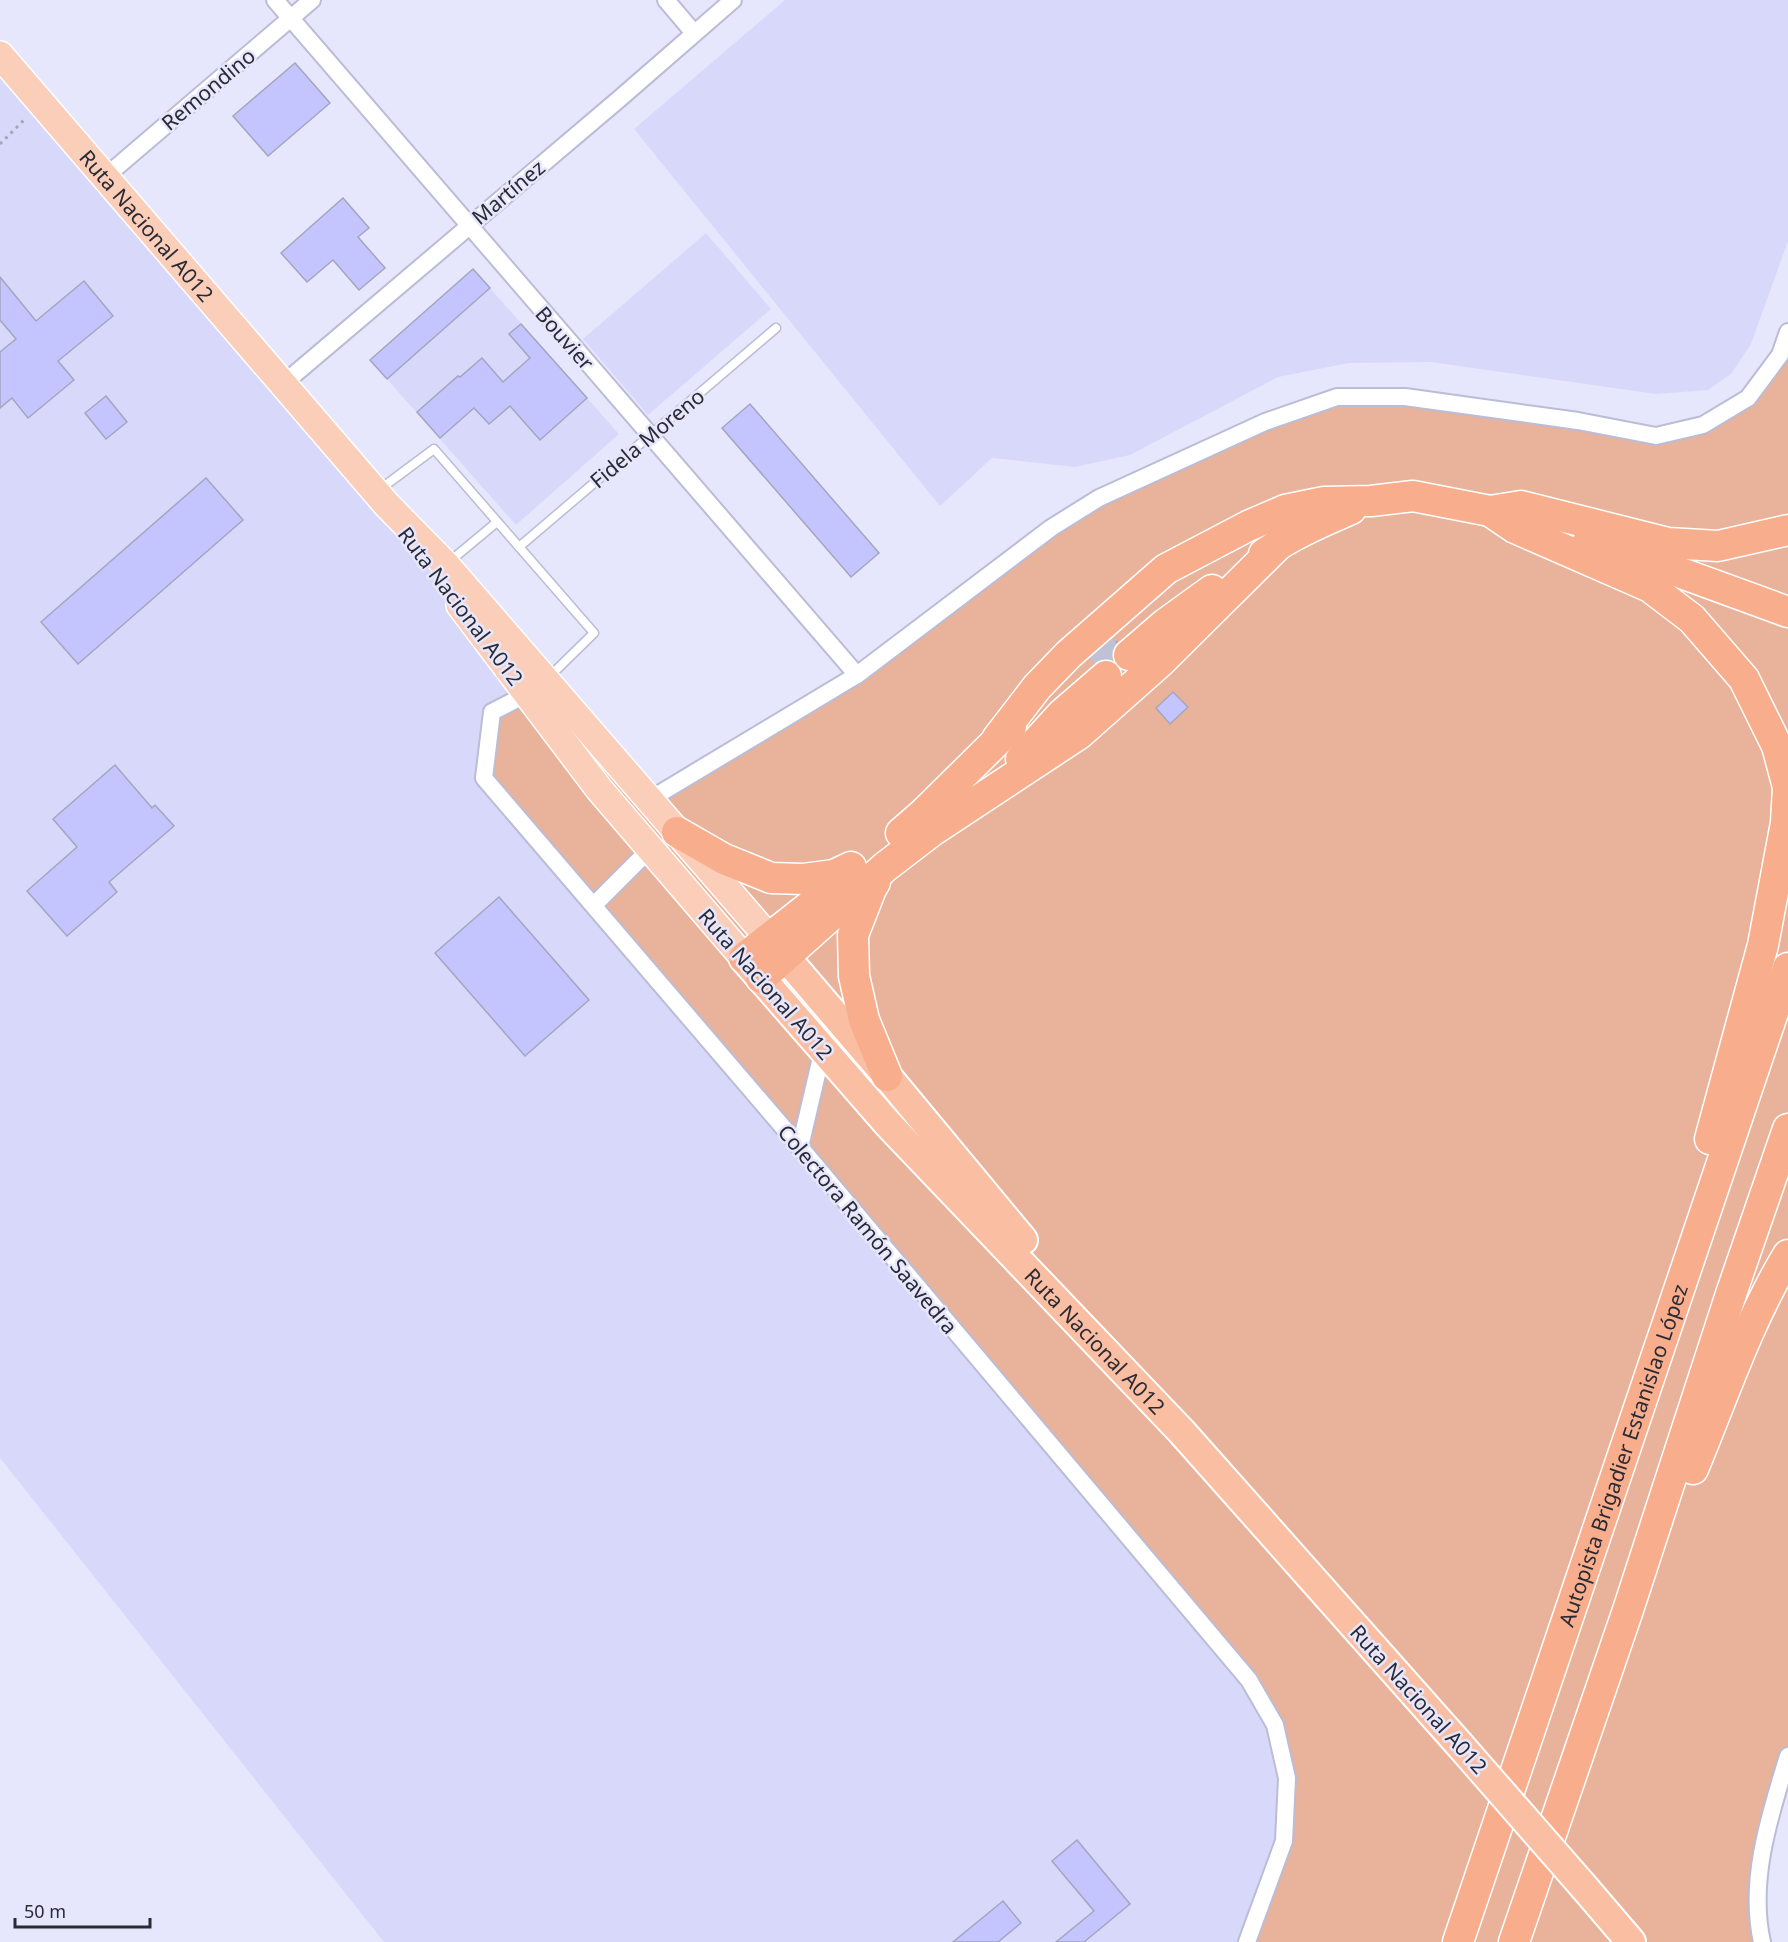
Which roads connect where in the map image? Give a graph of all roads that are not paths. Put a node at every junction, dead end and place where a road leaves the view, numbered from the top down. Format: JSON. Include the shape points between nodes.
{"nodes":[{"id":1,"x":275,"y":0,"type":"edge"},
{"id":2,"x":312,"y":0,"type":"edge"},
{"id":3,"x":666,"y":0,"type":"edge"},
{"id":4,"x":732,"y":0,"type":"edge"},
{"id":5,"x":291,"y":19,"type":"junction"},
{"id":6,"x":694,"y":33,"type":"junction"},
{"id":7,"x":0,"y":55,"type":"edge"},
{"id":8,"x":105,"y":177,"type":"junction"},
{"id":9,"x":468,"y":226,"type":"junction"},
{"id":10,"x":776,"y":328,"type":"dead end"},
{"id":11,"x":1788,"y":332,"type":"edge"},
{"id":12,"x":283,"y":384,"type":"junction"},
{"id":13,"x":650,"y":436,"type":"junction"},
{"id":14,"x":381,"y":499,"type":"junction"},
{"id":15,"x":1371,"y":501,"type":"junction"},
{"id":16,"x":1490,"y":511,"type":"junction"},
{"id":17,"x":497,"y":522,"type":"junction"},
{"id":18,"x":1788,"y":530,"type":"edge"},
{"id":19,"x":1218,"y":543,"type":"junction"},
{"id":20,"x":1280,"y":543,"type":"junction"},
{"id":21,"x":519,"y":547,"type":"junction"},
{"id":22,"x":444,"y":567,"type":"junction"},
{"id":23,"x":1788,"y":612,"type":"edge"},
{"id":24,"x":857,"y":675,"type":"junction"},
{"id":25,"x":537,"y":687,"type":"junction"},
{"id":26,"x":998,"y":740,"type":"junction"},
{"id":27,"x":993,"y":790,"type":"junction"},
{"id":28,"x":649,"y":800,"type":"junction"},
{"id":29,"x":677,"y":832,"type":"junction"},
{"id":30,"x":650,"y":849,"type":"junction"},
{"id":31,"x":876,"y":863,"type":"junction"},
{"id":32,"x":594,"y":905,"type":"junction"},
{"id":33,"x":777,"y":948,"type":"junction"},
{"id":34,"x":752,"y":968,"type":"junction"},
{"id":35,"x":1788,"y":968,"type":"edge"},
{"id":36,"x":823,"y":1049,"type":"junction"},
{"id":37,"x":887,"y":1076,"type":"junction"},
{"id":38,"x":1788,"y":1129,"type":"edge"},
{"id":39,"x":800,"y":1147,"type":"junction"},
{"id":40,"x":1788,"y":1255,"type":"edge"},
{"id":41,"x":1685,"y":1270,"type":"junction"},
{"id":42,"x":1181,"y":1431,"type":"junction"},
{"id":43,"x":1628,"y":1610,"type":"junction"},
{"id":44,"x":1788,"y":1756,"type":"edge"},
{"id":45,"x":1247,"y":1942,"type":"edge"},
{"id":46,"x":1458,"y":1942,"type":"edge"},
{"id":47,"x":1514,"y":1942,"type":"edge"},
{"id":48,"x":1631,"y":1942,"type":"edge"},
{"id":49,"x":1762,"y":1942,"type":"edge"}],
"edges":[{"from":1,"to":5,"type":"street","name":"Bouvier"},
{"from":2,"to":5,"type":"street","name":"Remondino"},
{"from":3,"to":6,"type":"street"},
{"from":4,"to":6,"type":"street","name":"Martínez"},
{"from":5,"to":8,"type":"street","name":"Remondino"},
{"from":5,"to":9,"type":"street","name":"Bouvier"},
{"from":6,"to":9,"type":"street","name":"Martínez"},
{"from":7,"to":8,"type":"main road","name":"Ruta Nacional A012"},
{"from":8,"to":12,"type":"main road","name":"Ruta Nacional A012"},
{"from":9,"to":12,"type":"street","name":"Martínez"},
{"from":9,"to":13,"type":"street","name":"Bouvier"},
{"from":10,"to":13,"type":"lane","name":"Fidela Moreno"},
{"from":11,"to":24,"type":"street","via":[[1779,355],[1748,398],[1703,425],[1656,436],[1405,397],[1337,397],[1265,422],[1099,498],[1052,528]]},
{"from":12,"to":14,"type":"main road","name":"Ruta Nacional A012"},
{"from":13,"to":21,"type":"lane","name":"Fidela Moreno"},
{"from":13,"to":24,"type":"street","name":"Bouvier"},
{"from":14,"to":17,"type":"lane","via":[[434,449]]},
{"from":14,"to":22,"type":"main road","name":"Ruta Nacional A012"},
{"from":14,"to":25,"type":"main road","name":"Ruta Nacional A012"},
{"from":15,"to":16,"type":"highway","via":[[1413,496]]},
{"from":15,"to":19,"type":"highway","via":[[1324,502],[1285,510]]},
{"from":15,"to":20,"type":"highway"},
{"from":16,"to":18,"type":"highway","via":[[1521,506],[1668,543],[1718,546]]},
{"from":16,"to":23,"type":"highway","via":[[1651,562]]},
{"from":16,"to":41,"type":"highway","via":[[1515,528],[1650,587],[1692,619],[1744,679],[1777,746],[1788,787],[1786,823],[1763,945],[1684,1234]]},
{"from":17,"to":21,"type":"lane"},
{"from":17,"to":22,"type":"lane"},
{"from":19,"to":20,"type":"highway","via":[[1129,655]]},
{"from":19,"to":26,"type":"highway"},
{"from":20,"to":27,"type":"highway","via":[[1159,663],[1079,734]]},
{"from":21,"to":25,"type":"lane","via":[[594,633]]},
{"from":22,"to":25,"type":"main road","name":"Ruta Nacional A012"},
{"from":24,"to":28,"type":"street"},
{"from":25,"to":28,"type":"main road","name":"Ruta Nacional A012"},
{"from":25,"to":30,"type":"main road","name":"Ruta Nacional A012","via":[[599,789]]},
{"from":25,"to":32,"type":"street","name":"Colectora Ramón Saavedra","via":[[492,712],[484,778]]},
{"from":26,"to":27,"type":"highway","via":[[1105,675]]},
{"from":26,"to":31,"type":"highway"},
{"from":27,"to":31,"type":"highway"},
{"from":28,"to":29,"type":"main road","name":"Ruta Nacional A012"},
{"from":29,"to":31,"type":"highway","via":[[724,859],[771,878],[834,875]]},
{"from":29,"to":33,"type":"main road","name":"Ruta Nacional A012"},
{"from":30,"to":32,"type":"street"},
{"from":30,"to":34,"type":"main road","name":"Ruta Nacional A012"},
{"from":31,"to":33,"type":"highway"},
{"from":31,"to":37,"type":"highway","via":[[871,889],[853,935],[854,976],[864,1020]]},
{"from":32,"to":39,"type":"street","name":"Colectora Ramón Saavedra"},
{"from":33,"to":34,"type":"highway"},
{"from":33,"to":37,"type":"highway","name":"Ruta Nacional A012"},
{"from":34,"to":36,"type":"highway","name":"Ruta Nacional A012"},
{"from":35,"to":41,"type":"highway","name":"Autopista Brigadier Estanislao López"},
{"from":36,"to":39,"type":"street"},
{"from":36,"to":42,"type":"highway","name":"Ruta Nacional A012","via":[[888,1124]]},
{"from":37,"to":42,"type":"highway","name":"Ruta Nacional A012"},
{"from":38,"to":43,"type":"highway"},
{"from":39,"to":45,"type":"street","name":"Colectora Ramón Saavedra","via":[[1249,1680],[1275,1725],[1287,1778],[1284,1841]]},
{"from":40,"to":43,"type":"highway","via":[[1748,1334],[1675,1514]]},
{"from":41,"to":46,"type":"highway","name":"Autopista Brigadier Estanislao López"},
{"from":42,"to":48,"type":"highway","name":"Ruta Nacional A012","bridge":true},
{"from":43,"to":47,"type":"highway"},
{"from":44,"to":49,"type":"street","via":[[1769,1818],[1759,1873],[1758,1925]]}]}
